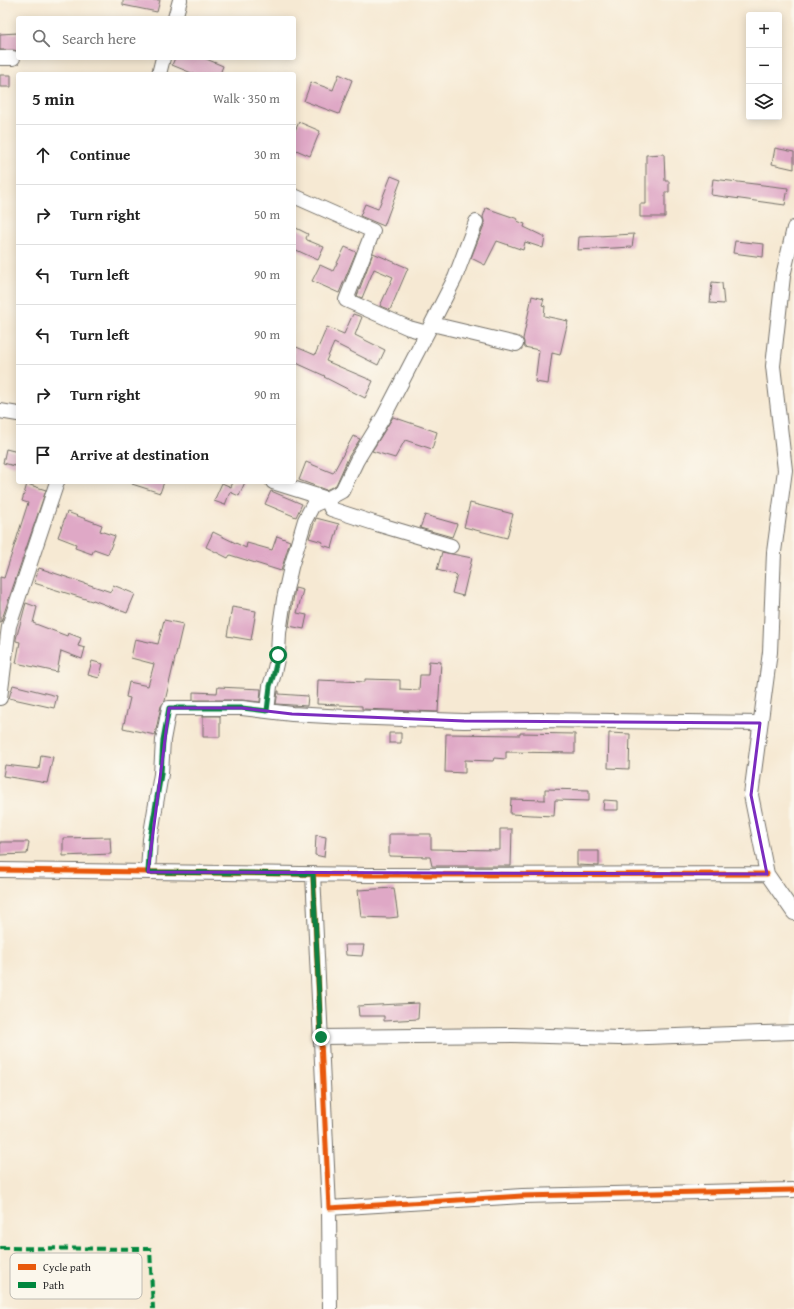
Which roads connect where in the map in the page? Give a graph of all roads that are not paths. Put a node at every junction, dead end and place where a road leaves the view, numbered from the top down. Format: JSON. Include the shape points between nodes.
{"nodes":[{"id":1,"x":180,"y":0,"type":"edge"},
{"id":2,"x":176,"y":16,"type":"edge"},
{"id":3,"x":163,"y":60,"type":"edge"},
{"id":4,"x":160,"y":72,"type":"edge"},
{"id":5,"x":296,"y":197,"type":"edge"},
{"id":6,"x":476,"y":222,"type":"dead end"},
{"id":7,"x":794,"y":228,"type":"edge"},
{"id":8,"x":429,"y":328,"type":"junction"},
{"id":9,"x":516,"y":344,"type":"dead end"},
{"id":10,"x":0,"y":411,"type":"edge"},
{"id":11,"x":16,"y":414,"type":"edge"},
{"id":12,"x":56,"y":484,"type":"edge"},
{"id":13,"x":280,"y":484,"type":"edge"},
{"id":14,"x":327,"y":498,"type":"junction"},
{"id":15,"x":451,"y":546,"type":"dead end"},
{"id":16,"x":0,"y":698,"type":"edge"},
{"id":17,"x":267,"y":711,"type":"junction"},
{"id":18,"x":760,"y":723,"type":"junction"},
{"id":19,"x":0,"y":870,"type":"edge"},
{"id":20,"x":148,"y":872,"type":"junction"},
{"id":21,"x":313,"y":874,"type":"junction"},
{"id":22,"x":767,"y":874,"type":"junction"},
{"id":23,"x":794,"y":913,"type":"edge"},
{"id":24,"x":794,"y":1032,"type":"edge"},
{"id":25,"x":321,"y":1037,"type":"junction"},
{"id":26,"x":794,"y":1190,"type":"edge"},
{"id":27,"x":329,"y":1208,"type":"junction"},
{"id":28,"x":330,"y":1309,"type":"edge"}],
"edges":[{"from":1,"to":2,"type":"street"},
{"from":3,"to":4,"type":"street"},
{"from":5,"to":8,"type":"street","via":[[372,231],[346,300],[409,328]]},
{"from":6,"to":8,"type":"street","via":[[455,278]]},
{"from":7,"to":18,"type":"street","via":[[783,276],[773,366],[785,470],[774,552],[770,652]]},
{"from":8,"to":9,"type":"street"},
{"from":8,"to":14,"type":"street","via":[[342,491]]},
{"from":10,"to":11,"type":"street"},
{"from":12,"to":16,"type":"street","via":[[8,626]]},
{"from":13,"to":14,"type":"street"},
{"from":14,"to":15,"type":"street","via":[[330,509]]},
{"from":14,"to":17,"type":"street","via":[[313,505],[305,520],[291,567]]},
{"from":17,"to":18,"type":"street","via":[[464,722],[537,720]]},
{"from":17,"to":20,"type":"street","via":[[242,708],[169,708],[150,839]]},
{"from":18,"to":22,"type":"street","via":[[751,795]]},
{"from":19,"to":20,"type":"street"},
{"from":20,"to":21,"type":"street"},
{"from":21,"to":22,"type":"street"},
{"from":21,"to":25,"type":"street"},
{"from":22,"to":23,"type":"street"},
{"from":24,"to":25,"type":"street","via":[[619,1038],[513,1035]]},
{"from":25,"to":27,"type":"street"},
{"from":26,"to":27,"type":"street","via":[[522,1196]]},
{"from":27,"to":28,"type":"street"}]}
